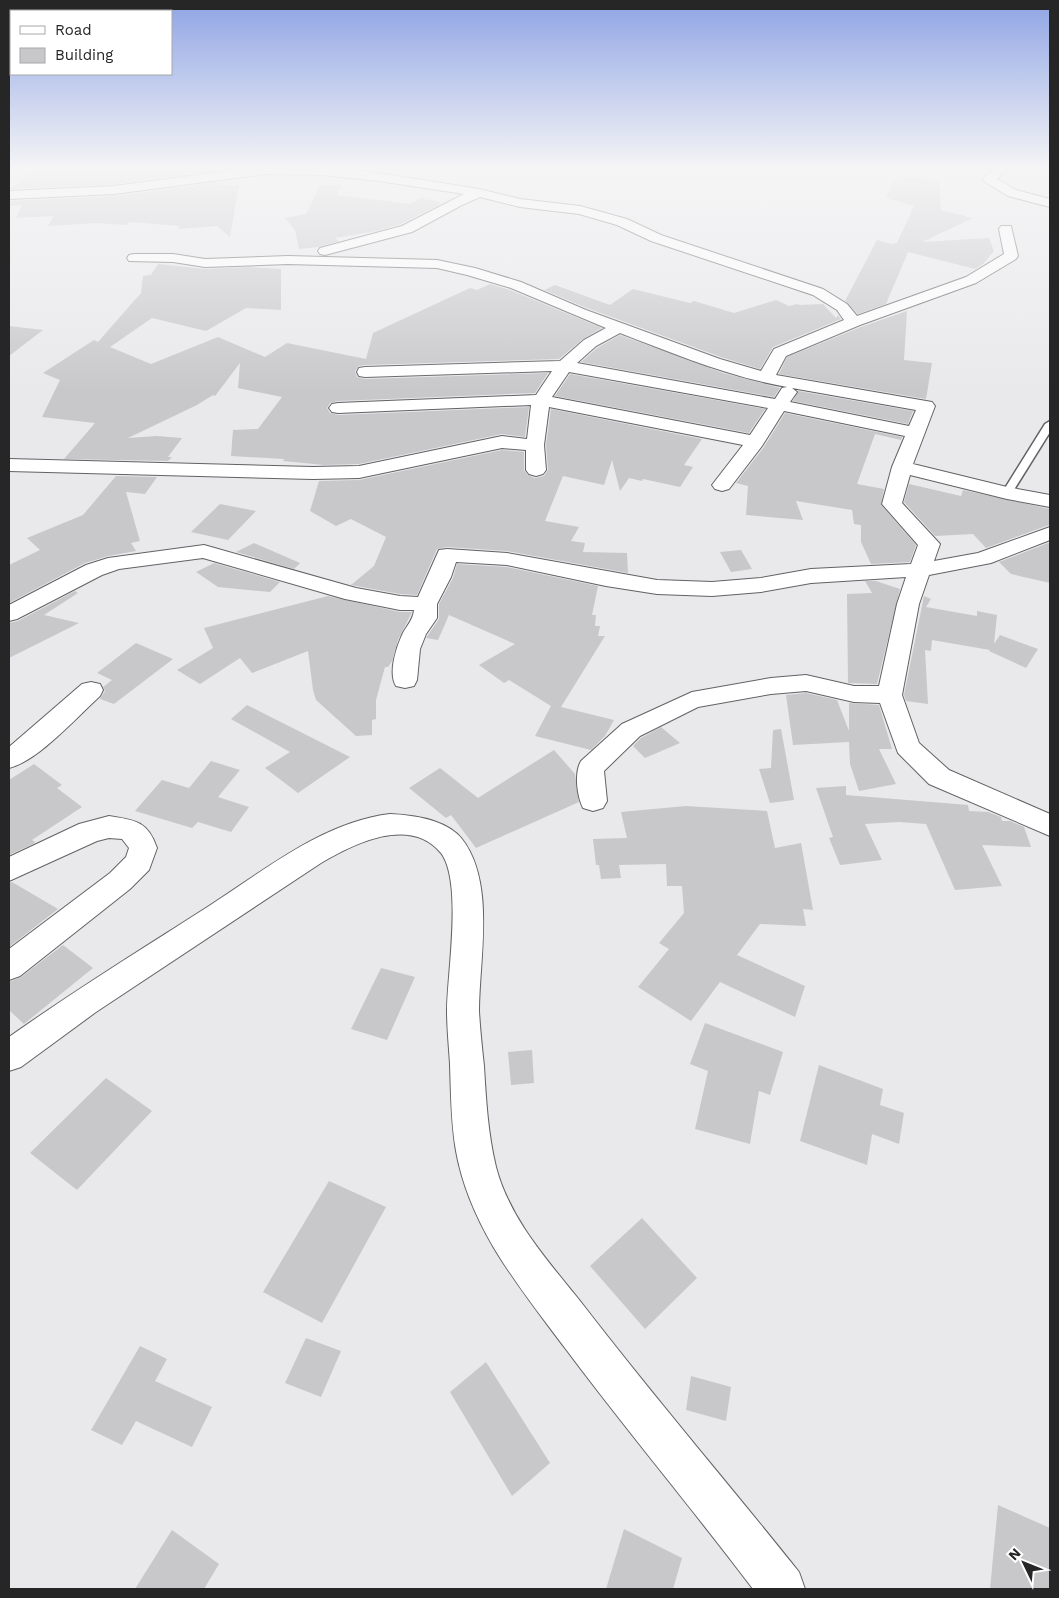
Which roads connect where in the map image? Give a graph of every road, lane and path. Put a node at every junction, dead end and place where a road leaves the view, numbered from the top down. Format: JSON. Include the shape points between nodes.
{"nodes":[{"id":1,"x":365,"y":241,"type":"edge"},
{"id":2,"x":656,"y":241,"type":"edge"},
{"id":3,"x":664,"y":241,"type":"edge"},
{"id":4,"x":1008,"y":241,"type":"edge"},
{"id":5,"x":659,"y":255,"type":"dead end"},
{"id":6,"x":134,"y":258,"type":"dead end"},
{"id":7,"x":288,"y":260,"type":"junction"},
{"id":8,"x":854,"y":322,"type":"junction"},
{"id":9,"x":618,"y":327,"type":"junction"},
{"id":10,"x":564,"y":366,"type":"junction"},
{"id":11,"x":364,"y":372,"type":"dead end"},
{"id":12,"x":766,"y":378,"type":"junction"},
{"id":13,"x":794,"y":382,"type":"junction"},
{"id":14,"x":541,"y":400,"type":"junction"},
{"id":15,"x":780,"y":405,"type":"junction"},
{"id":16,"x":338,"y":408,"type":"dead end"},
{"id":17,"x":1050,"y":424,"type":"edge"},
{"id":18,"x":915,"y":433,"type":"junction"},
{"id":19,"x":755,"y":442,"type":"junction"},
{"id":20,"x":535,"y":445,"type":"junction"},
{"id":21,"x":9,"y":465,"type":"edge"},
{"id":22,"x":902,"y":467,"type":"junction"},
{"id":23,"x":536,"y":470,"type":"dead end"},
{"id":24,"x":722,"y":485,"type":"dead end"},
{"id":25,"x":1007,"y":493,"type":"junction"},
{"id":26,"x":1050,"y":501,"type":"edge"},
{"id":27,"x":1050,"y":533,"type":"edge"},
{"id":28,"x":921,"y":570,"type":"junction"},
{"id":29,"x":426,"y":604,"type":"junction"},
{"id":30,"x":9,"y":614,"type":"edge"},
{"id":31,"x":405,"y":680,"type":"dead end"},
{"id":32,"x":91,"y":690,"type":"dead end"},
{"id":33,"x":890,"y":696,"type":"junction"},
{"id":34,"x":9,"y":759,"type":"edge"},
{"id":35,"x":593,"y":801,"type":"dead end"},
{"id":36,"x":1050,"y":826,"type":"edge"},
{"id":37,"x":9,"y":870,"type":"edge"},
{"id":38,"x":9,"y":967,"type":"edge"},
{"id":39,"x":9,"y":1056,"type":"edge"},
{"id":40,"x":782,"y":1589,"type":"edge"}],
"edges":[{"from":1,"to":7,"type":"street"},
{"from":2,"to":5,"type":"street"},
{"from":3,"to":8,"type":"street","via":[[818,292],[842,307]]},
{"from":4,"to":8,"type":"street","via":[[1011,256],[971,280]]},
{"from":6,"to":7,"type":"street","via":[[173,258],[205,263]]},
{"from":7,"to":9,"type":"street","via":[[437,264],[516,285]]},
{"from":8,"to":12,"type":"street","via":[[780,353]]},
{"from":9,"to":10,"type":"street","via":[[590,343]]},
{"from":9,"to":12,"type":"street","via":[[714,363]]},
{"from":10,"to":11,"type":"street"},
{"from":10,"to":14,"type":"street"},
{"from":10,"to":15,"type":"street"},
{"from":12,"to":13,"type":"street"},
{"from":13,"to":15,"type":"street"},
{"from":13,"to":18,"type":"street","via":[[926,406]]},
{"from":14,"to":16,"type":"street"},
{"from":14,"to":19,"type":"street"},
{"from":14,"to":20,"type":"street"},
{"from":15,"to":18,"type":"street"},
{"from":15,"to":19,"type":"street"},
{"from":17,"to":25,"type":"lane"},
{"from":18,"to":22,"type":"street"},
{"from":19,"to":24,"type":"street"},
{"from":20,"to":21,"type":"street","via":[[502,442],[359,472]]},
{"from":20,"to":23,"type":"street"},
{"from":22,"to":25,"type":"street"},
{"from":22,"to":28,"type":"street","via":[[892,504],[929,544]]},
{"from":25,"to":26,"type":"street"},
{"from":27,"to":28,"type":"street","via":[[983,558]]},
{"from":28,"to":29,"type":"street","via":[[811,576],[722,588],[666,587],[606,579],[507,559],[447,555]]},
{"from":28,"to":33,"type":"street","via":[[908,604]]},
{"from":29,"to":30,"type":"street","via":[[400,603],[353,594],[204,551],[116,562]]},
{"from":29,"to":31,"type":"street","via":[[426,618],[408,649]]},
{"from":32,"to":34,"type":"street"},
{"from":33,"to":35,"type":"street","via":[[854,694],[806,683],[692,700],[631,730],[590,768]]},
{"from":33,"to":36,"type":"street","via":[[907,747],[939,777]]},
{"from":37,"to":38,"type":"street","via":[[89,832],[109,827],[130,830],[140,839],[142,848],[139,862],[120,882]]},
{"from":39,"to":40,"type":"street","via":[[85,1002],[311,855],[344,837],[375,826],[396,824],[428,830],[441,838],[460,859],[464,880],[467,910],[463,1012],[469,1124],[474,1158],[488,1200],[508,1238],[611,1377]]}]}
